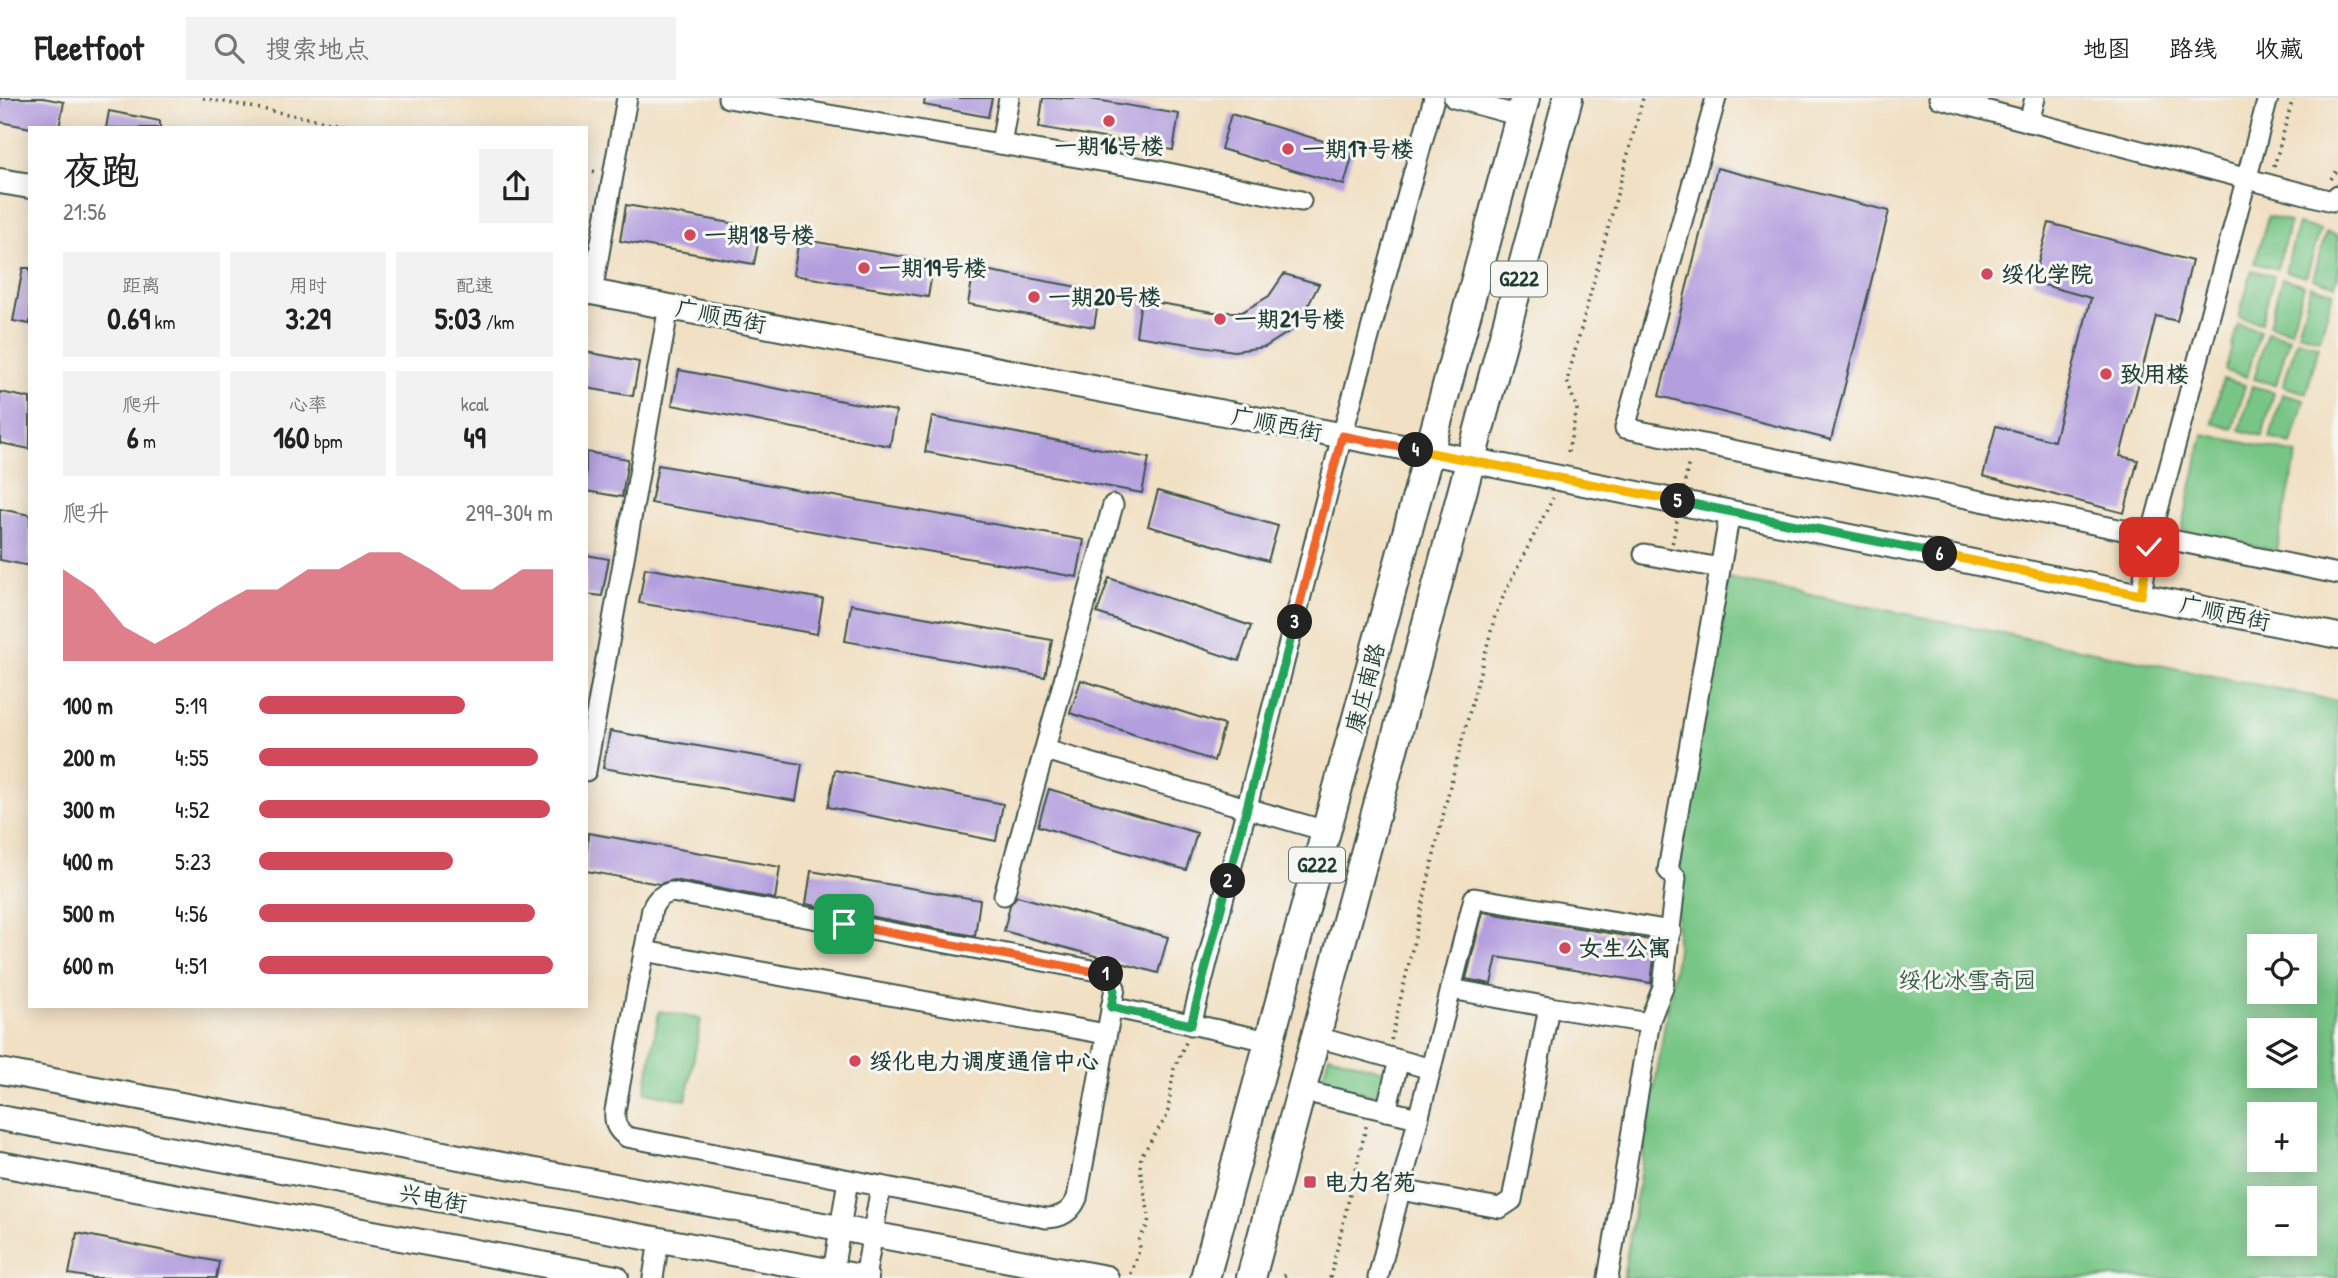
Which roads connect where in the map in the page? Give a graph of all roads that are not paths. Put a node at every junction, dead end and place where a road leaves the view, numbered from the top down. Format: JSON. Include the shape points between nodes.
{"nodes":[{"id":1,"x":626,"y":98,"type":"edge"},
{"id":2,"x":728,"y":98,"type":"edge"},
{"id":3,"x":1009,"y":98,"type":"edge"},
{"id":4,"x":1434,"y":98,"type":"edge"},
{"id":5,"x":1454,"y":98,"type":"edge"},
{"id":6,"x":1568,"y":98,"type":"edge"},
{"id":7,"x":1716,"y":98,"type":"edge"},
{"id":8,"x":1939,"y":98,"type":"edge"},
{"id":9,"x":2035,"y":98,"type":"edge"},
{"id":10,"x":2268,"y":98,"type":"edge"},
{"id":11,"x":1522,"y":107,"type":"edge"},
{"id":12,"x":2029,"y":122,"type":"junction"},
{"id":13,"x":1001,"y":144,"type":"junction"},
{"id":14,"x":2246,"y":179,"type":"junction"},
{"id":15,"x":0,"y":181,"type":"edge"},
{"id":16,"x":28,"y":186,"type":"edge"},
{"id":17,"x":2336,"y":200,"type":"edge"},
{"id":18,"x":1301,"y":201,"type":"dead end"},
{"id":19,"x":589,"y":291,"type":"edge"},
{"id":20,"x":668,"y":306,"type":"junction"},
{"id":21,"x":1342,"y":436,"type":"junction"},
{"id":22,"x":1429,"y":453,"type":"junction"},
{"id":23,"x":1470,"y":460,"type":"junction"},
{"id":24,"x":1113,"y":505,"type":"dead end"},
{"id":25,"x":1730,"y":512,"type":"junction"},
{"id":26,"x":2151,"y":536,"type":"junction"},
{"id":27,"x":1644,"y":554,"type":"dead end"},
{"id":28,"x":1720,"y":568,"type":"junction"},
{"id":29,"x":2338,"y":574,"type":"edge"},
{"id":30,"x":2141,"y":595,"type":"junction"},
{"id":31,"x":2338,"y":636,"type":"edge"},
{"id":32,"x":1045,"y":750,"type":"junction"},
{"id":33,"x":588,"y":760,"type":"edge"},
{"id":34,"x":1247,"y":808,"type":"junction"},
{"id":35,"x":1326,"y":831,"type":"junction"},
{"id":36,"x":1004,"y":895,"type":"dead end"},
{"id":37,"x":1671,"y":931,"type":"junction"},
{"id":38,"x":644,"y":951,"type":"junction"},
{"id":39,"x":1451,"y":989,"type":"junction"},
{"id":40,"x":1111,"y":1007,"type":"junction"},
{"id":41,"x":1549,"y":1007,"type":"junction"},
{"id":42,"x":1650,"y":1023,"type":"junction"},
{"id":43,"x":1191,"y":1025,"type":"junction"},
{"id":44,"x":1107,"y":1034,"type":"junction"},
{"id":45,"x":1317,"y":1037,"type":"junction"},
{"id":46,"x":1269,"y":1041,"type":"junction"},
{"id":47,"x":1393,"y":1058,"type":"junction"},
{"id":48,"x":1431,"y":1069,"type":"junction"},
{"id":49,"x":0,"y":1071,"type":"edge"},
{"id":50,"x":1303,"y":1091,"type":"junction"},
{"id":51,"x":1378,"y":1109,"type":"junction"},
{"id":52,"x":0,"y":1118,"type":"edge"},
{"id":53,"x":1418,"y":1118,"type":"junction"},
{"id":54,"x":0,"y":1164,"type":"edge"},
{"id":55,"x":848,"y":1180,"type":"junction"},
{"id":56,"x":881,"y":1186,"type":"junction"},
{"id":57,"x":1400,"y":1190,"type":"junction"},
{"id":58,"x":840,"y":1228,"type":"junction"},
{"id":59,"x":872,"y":1234,"type":"junction"},
{"id":60,"x":659,"y":1240,"type":"junction"},
{"id":61,"x":833,"y":1272,"type":"junction"},
{"id":62,"x":617,"y":1278,"type":"edge"},
{"id":63,"x":653,"y":1278,"type":"edge"},
{"id":64,"x":866,"y":1278,"type":"edge"},
{"id":65,"x":1106,"y":1278,"type":"edge"},
{"id":66,"x":1205,"y":1278,"type":"edge"},
{"id":67,"x":1251,"y":1278,"type":"edge"},
{"id":68,"x":1378,"y":1278,"type":"edge"},
{"id":69,"x":1608,"y":1278,"type":"edge"}],
"edges":[{"from":1,"to":19,"type":"street"},
{"from":2,"to":13,"type":"street"},
{"from":3,"to":13,"type":"street"},
{"from":4,"to":21,"type":"street"},
{"from":5,"to":11,"type":"street"},
{"from":6,"to":23,"type":"highway","name":"康庄南路","number":"G222"},
{"from":7,"to":26,"type":"street","via":[[1625,428]]},
{"from":8,"to":12,"type":"street"},
{"from":9,"to":12,"type":"street"},
{"from":10,"to":14,"type":"street"},
{"from":11,"to":22,"type":"highway","name":"康庄南路","number":"G222"},
{"from":12,"to":14,"type":"street"},
{"from":13,"to":18,"type":"street"},
{"from":14,"to":17,"type":"street"},
{"from":14,"to":26,"type":"street"},
{"from":15,"to":16,"type":"main road"},
{"from":19,"to":20,"type":"main road","name":"广顺西街"},
{"from":20,"to":21,"type":"main road","name":"广顺西街"},
{"from":20,"to":33,"type":"street"},
{"from":21,"to":22,"type":"main road","name":"广顺西街"},
{"from":21,"to":34,"type":"street"},
{"from":22,"to":23,"type":"main road","name":"广顺西街"},
{"from":22,"to":35,"type":"highway","name":"康庄南路","number":"G222"},
{"from":23,"to":25,"type":"main road","name":"广顺西街"},
{"from":23,"to":45,"type":"highway","name":"康庄南路","number":"G222"},
{"from":24,"to":32,"type":"street"},
{"from":25,"to":28,"type":"street"},
{"from":25,"to":30,"type":"main road","name":"广顺西街"},
{"from":26,"to":29,"type":"street"},
{"from":26,"to":30,"type":"street"},
{"from":27,"to":28,"type":"street"},
{"from":28,"to":37,"type":"street","via":[[1668,870],[1676,878]]},
{"from":30,"to":31,"type":"main road","name":"广顺西街"},
{"from":32,"to":34,"type":"street"},
{"from":32,"to":36,"type":"street"},
{"from":34,"to":35,"type":"street"},
{"from":34,"to":43,"type":"street"},
{"from":35,"to":46,"type":"highway","name":"康庄南路","number":"G222"},
{"from":37,"to":39,"type":"street","via":[[1474,898]]},
{"from":37,"to":42,"type":"street","via":[[1662,987]]},
{"from":38,"to":40,"type":"street","via":[[655,900],[672,892],[1103,972],[1115,988]]},
{"from":38,"to":44,"type":"street"},
{"from":38,"to":55,"type":"street","via":[[615,1111],[619,1132]]},
{"from":39,"to":41,"type":"street"},
{"from":39,"to":48,"type":"street"},
{"from":40,"to":43,"type":"street"},
{"from":40,"to":44,"type":"street"},
{"from":41,"to":42,"type":"street"},
{"from":41,"to":57,"type":"street","via":[[1512,1200],[1500,1208]]},
{"from":42,"to":69,"type":"street"},
{"from":43,"to":46,"type":"street"},
{"from":44,"to":56,"type":"street","via":[[1077,1198],[1070,1210],[1046,1218]]},
{"from":45,"to":47,"type":"street"},
{"from":45,"to":50,"type":"highway","name":"康庄南路","number":"G222"},
{"from":46,"to":66,"type":"highway","name":"康庄南路","number":"G222"},
{"from":47,"to":48,"type":"street"},
{"from":47,"to":51,"type":"street"},
{"from":48,"to":53,"type":"street"},
{"from":49,"to":58,"type":"main road"},
{"from":50,"to":51,"type":"street"},
{"from":50,"to":67,"type":"highway","name":"康庄南路","number":"G222"},
{"from":51,"to":53,"type":"street"},
{"from":52,"to":60,"type":"main road","name":"兴电街"},
{"from":53,"to":57,"type":"street"},
{"from":54,"to":62,"type":"main road"},
{"from":55,"to":56,"type":"street"},
{"from":55,"to":58,"type":"street"},
{"from":56,"to":59,"type":"street"},
{"from":57,"to":68,"type":"street"},
{"from":58,"to":59,"type":"main road"},
{"from":58,"to":61,"type":"street"},
{"from":59,"to":64,"type":"street"},
{"from":59,"to":65,"type":"main road"},
{"from":60,"to":61,"type":"main road","name":"兴电街"},
{"from":60,"to":63,"type":"street"},
{"from":61,"to":64,"type":"main road","name":"兴电街"}]}
